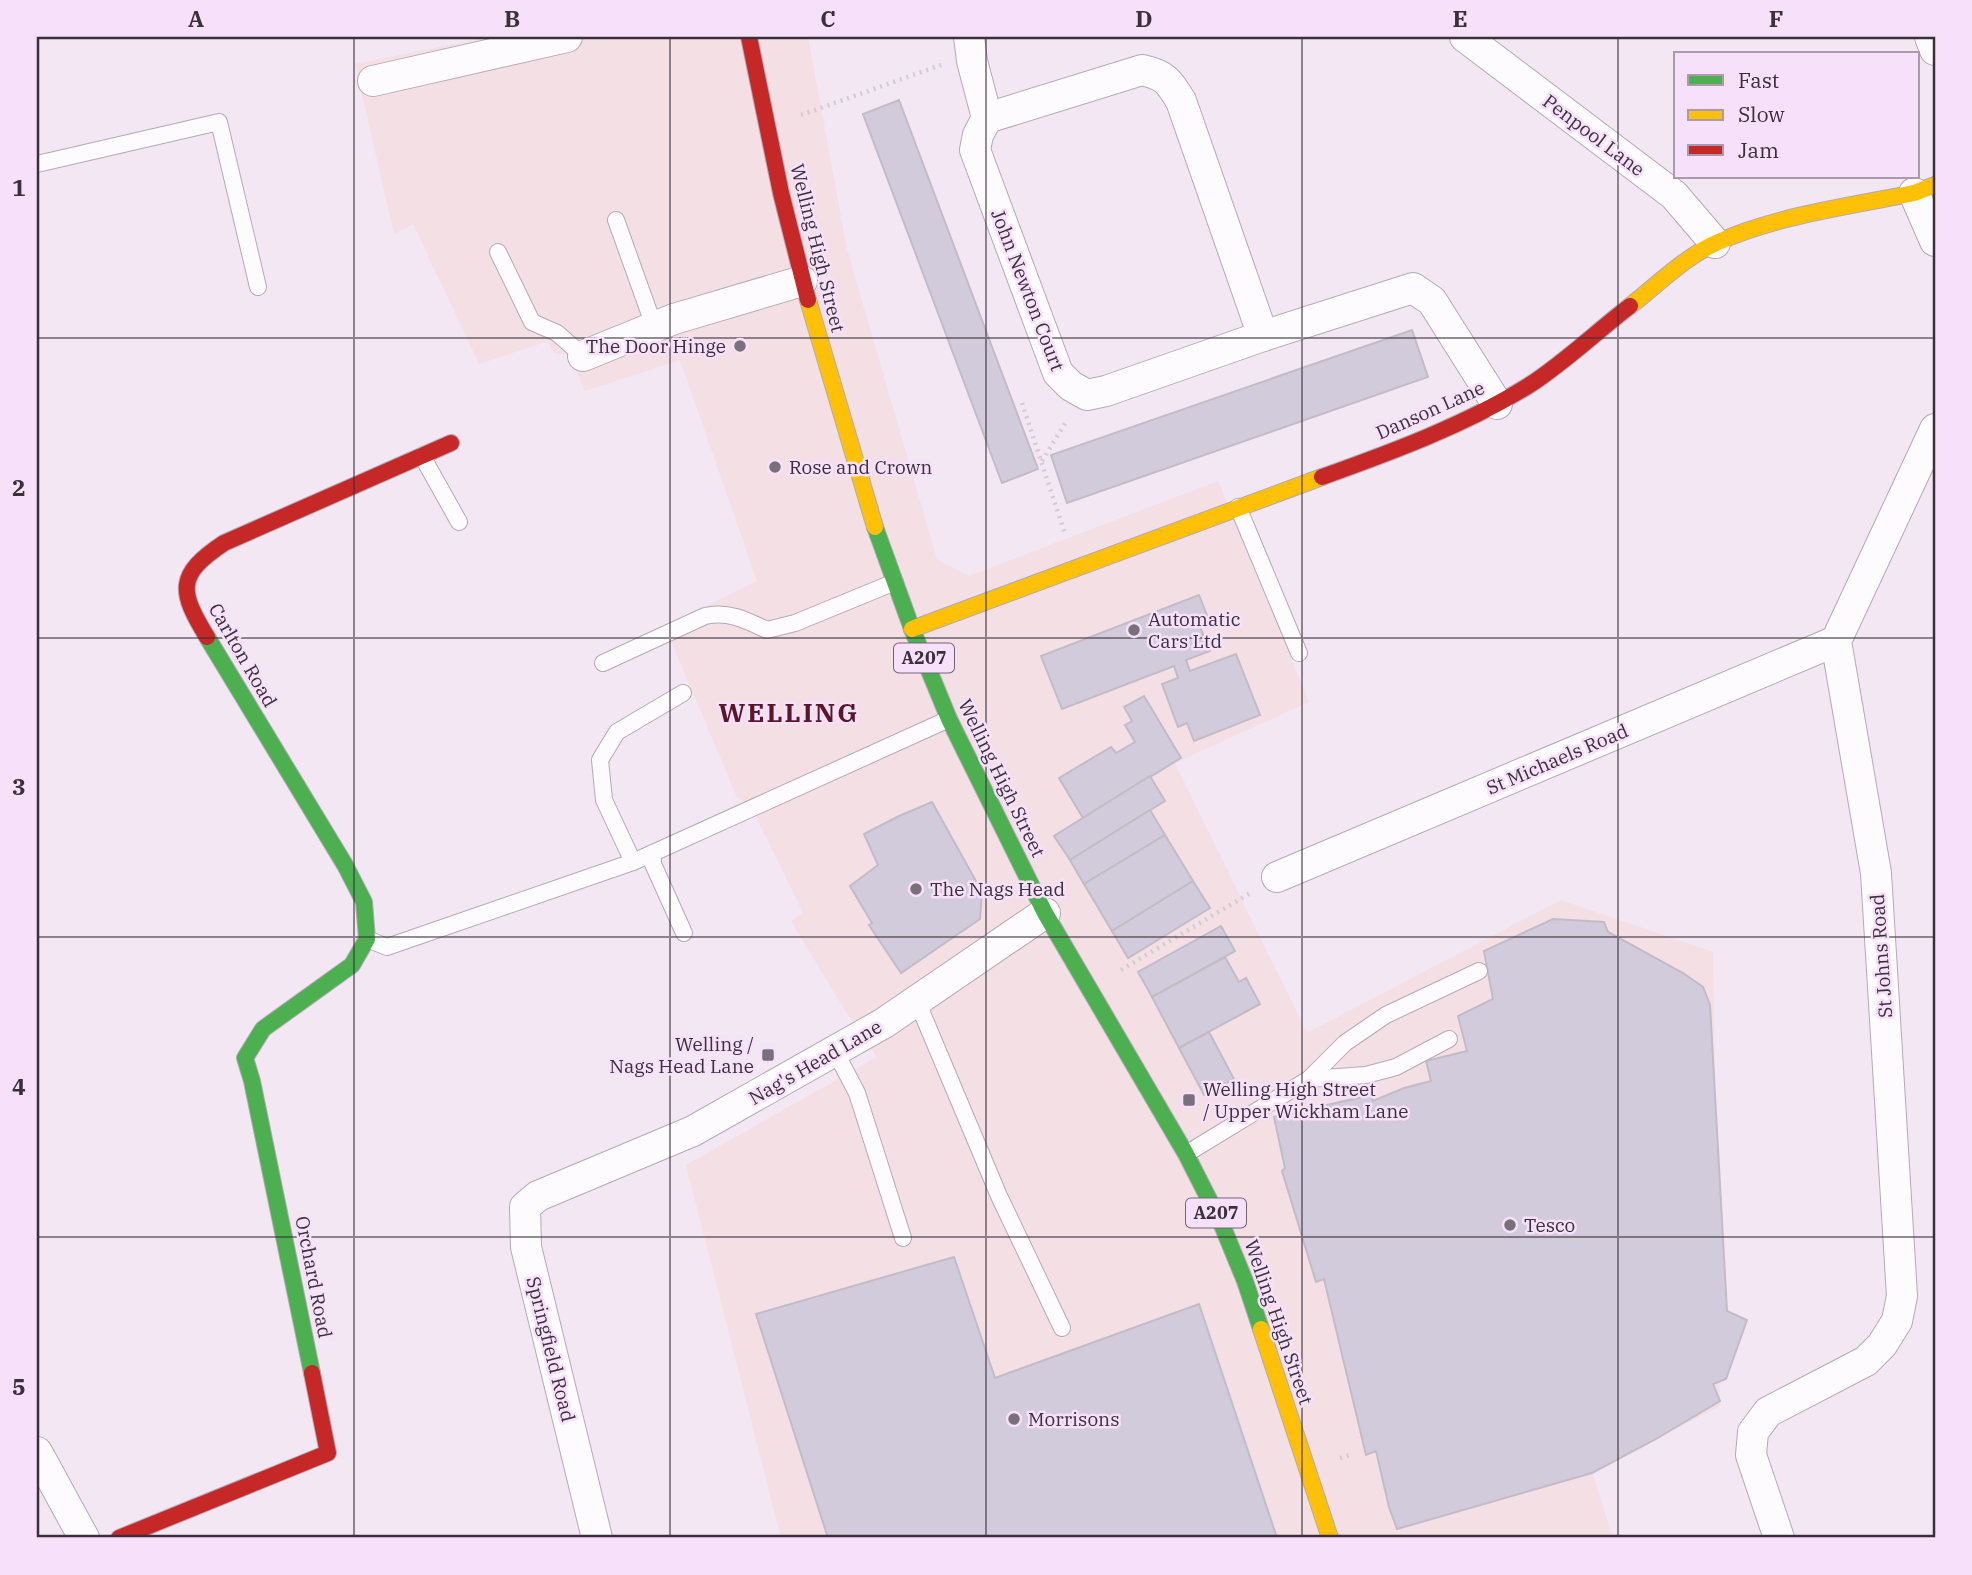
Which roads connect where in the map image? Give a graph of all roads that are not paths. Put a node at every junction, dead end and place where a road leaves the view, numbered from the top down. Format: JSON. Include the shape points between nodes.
{"nodes":[{"id":1,"x":568,"y":37,"type":"edge"},
{"id":2,"x":749,"y":37,"type":"edge"},
{"id":3,"x":1465,"y":37,"type":"edge"},
{"id":4,"x":1930,"y":37,"type":"edge"},
{"id":5,"x":970,"y":46,"type":"edge"},
{"id":6,"x":1935,"y":50,"type":"edge"},
{"id":7,"x":373,"y":80,"type":"dead end"},
{"id":8,"x":987,"y":118,"type":"junction"},
{"id":9,"x":37,"y":164,"type":"edge"},
{"id":10,"x":1925,"y":189,"type":"edge"},
{"id":11,"x":616,"y":220,"type":"dead end"},
{"id":12,"x":1935,"y":241,"type":"edge"},
{"id":13,"x":1715,"y":243,"type":"junction"},
{"id":14,"x":498,"y":252,"type":"dead end"},
{"id":15,"x":802,"y":281,"type":"junction"},
{"id":16,"x":258,"y":287,"type":"dead end"},
{"id":17,"x":654,"y":326,"type":"junction"},
{"id":18,"x":1263,"y":336,"type":"junction"},
{"id":19,"x":583,"y":356,"type":"joint"},
{"id":20,"x":1497,"y":404,"type":"junction"},
{"id":21,"x":1935,"y":429,"type":"edge"},
{"id":22,"x":450,"y":443,"type":"dead end"},
{"id":23,"x":422,"y":456,"type":"junction"},
{"id":24,"x":1238,"y":506,"type":"junction"},
{"id":25,"x":459,"y":522,"type":"dead end"},
{"id":26,"x":895,"y":582,"type":"junction"},
{"id":27,"x":912,"y":629,"type":"junction"},
{"id":28,"x":1836,"y":640,"type":"junction"},
{"id":29,"x":1299,"y":653,"type":"dead end"},
{"id":30,"x":603,"y":663,"type":"dead end"},
{"id":31,"x":682,"y":693,"type":"dead end"},
{"id":32,"x":949,"y":719,"type":"junction"},
{"id":33,"x":653,"y":853,"type":"junction"},
{"id":34,"x":633,"y":862,"type":"junction"},
{"id":35,"x":1277,"y":877,"type":"road end"},
{"id":36,"x":1045,"y":914,"type":"junction"},
{"id":37,"x":684,"y":933,"type":"dead end"},
{"id":38,"x":367,"y":939,"type":"junction"},
{"id":39,"x":1479,"y":971,"type":"dead end"},
{"id":40,"x":917,"y":1001,"type":"junction"},
{"id":41,"x":1449,"y":1039,"type":"dead end"},
{"id":42,"x":835,"y":1051,"type":"junction"},
{"id":43,"x":1308,"y":1079,"type":"junction"},
{"id":44,"x":1186,"y":1154,"type":"junction"},
{"id":45,"x":569,"y":1183,"type":"joint"},
{"id":46,"x":903,"y":1238,"type":"dead end"},
{"id":47,"x":1062,"y":1328,"type":"dead end"},
{"id":48,"x":37,"y":1452,"type":"edge"},
{"id":49,"x":84,"y":1538,"type":"edge"},
{"id":50,"x":119,"y":1538,"type":"edge"},
{"id":51,"x":597,"y":1538,"type":"edge"},
{"id":52,"x":1331,"y":1538,"type":"edge"},
{"id":53,"x":1779,"y":1538,"type":"edge"}],
"edges":[{"from":1,"to":7,"type":"street"},
{"from":2,"to":15,"type":"street","name":"Welling High Street","number":"A207"},
{"from":3,"to":13,"type":"street","name":"Penpool Lane","via":[[1674,195]]},
{"from":4,"to":6,"type":"street"},
{"from":5,"to":8,"type":"street"},
{"from":8,"to":18,"type":"street","via":[[1142,70],[1169,81],[1181,101]]},
{"from":8,"to":18,"type":"street","name":"John Newton Court","via":[[975,150],[1058,373],[1071,386],[1087,395],[1107,391]]},
{"from":9,"to":16,"type":"lane","via":[[219,122]]},
{"from":10,"to":12,"type":"street"},
{"from":10,"to":13,"type":"street","name":"Danson Lane","via":[[1778,222]]},
{"from":11,"to":17,"type":"lane"},
{"from":13,"to":20,"type":"street","name":"Danson Lane","via":[[1531,384]]},
{"from":14,"to":19,"type":"lane","via":[[532,322],[557,333]]},
{"from":15,"to":17,"type":"street"},
{"from":15,"to":26,"type":"street","name":"Welling High Street","number":"A207"},
{"from":17,"to":19,"type":"street"},
{"from":18,"to":20,"type":"street","via":[[1413,288],[1432,301]]},
{"from":20,"to":24,"type":"street","name":"Danson Lane","via":[[1391,452]]},
{"from":21,"to":28,"type":"street"},
{"from":22,"to":23,"type":"street","name":"Carlton Road"},
{"from":23,"to":25,"type":"lane"},
{"from":23,"to":38,"type":"street","name":"Carlton Road","via":[[224,543],[202,557],[185,593],[194,616],[345,865],[364,902]]},
{"from":24,"to":27,"type":"street","name":"Danson Lane"},
{"from":24,"to":29,"type":"lane"},
{"from":26,"to":27,"type":"street","name":"Welling High Street","number":"A207"},
{"from":26,"to":30,"type":"lane","via":[[767,630],[738,617],[705,615]]},
{"from":27,"to":32,"type":"street","name":"Welling High Street","number":"A207"},
{"from":28,"to":35,"type":"street","name":"St Michaels Road"},
{"from":28,"to":53,"type":"street","name":"St Johns Road","via":[[1876,873],[1902,1296],[1897,1321],[1866,1361],[1768,1412],[1753,1432],[1751,1455]]},
{"from":31,"to":34,"type":"lane","via":[[617,732],[600,760],[604,800]]},
{"from":32,"to":33,"type":"lane"},
{"from":32,"to":36,"type":"street","name":"Welling High Street","number":"A207"},
{"from":33,"to":34,"type":"lane"},
{"from":33,"to":37,"type":"lane","via":[[653,864]]},
{"from":34,"to":38,"type":"lane","via":[[387,947]]},
{"from":36,"to":40,"type":"street","name":"Nag's Head Lane"},
{"from":36,"to":44,"type":"street","name":"Welling High Street","number":"A207"},
{"from":38,"to":50,"type":"street","name":"Orchard Road","via":[[352,965],[262,1029],[245,1058],[328,1453]]},
{"from":39,"to":43,"type":"lane","via":[[1386,1015],[1345,1043]]},
{"from":40,"to":42,"type":"street","name":"Nag's Head Lane"},
{"from":40,"to":47,"type":"lane","via":[[999,1196]]},
{"from":41,"to":43,"type":"lane","via":[[1396,1067]]},
{"from":42,"to":45,"type":"street","name":"Nag's Head Lane","via":[[694,1131]]},
{"from":42,"to":46,"type":"lane","via":[[857,1093]]},
{"from":43,"to":44,"type":"lane"},
{"from":44,"to":52,"type":"street","name":"Welling High Street","number":"A207","via":[[1245,1281]]},
{"from":45,"to":51,"type":"street","name":"Springfield Road","via":[[538,1196],[526,1207],[526,1248]]},
{"from":48,"to":49,"type":"street"}]}
